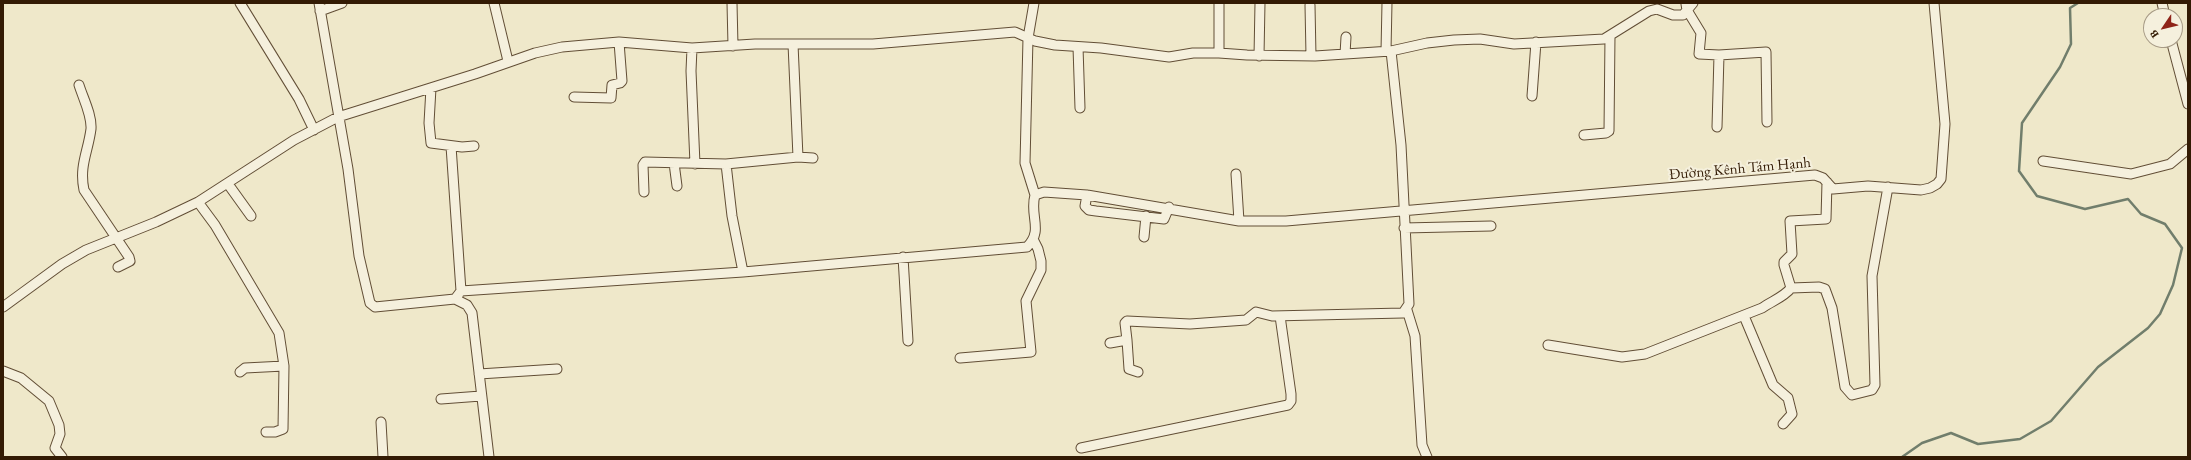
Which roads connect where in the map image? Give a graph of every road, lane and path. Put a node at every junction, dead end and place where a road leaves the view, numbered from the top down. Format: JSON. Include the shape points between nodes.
{"nodes":[{"id":1,"x":240,"y":3,"type":"edge"},
{"id":2,"x":342,"y":3,"type":"edge"},
{"id":3,"x":494,"y":3,"type":"edge"},
{"id":4,"x":732,"y":3,"type":"edge"},
{"id":5,"x":1034,"y":3,"type":"edge"},
{"id":6,"x":1219,"y":3,"type":"edge"},
{"id":7,"x":1260,"y":3,"type":"edge"},
{"id":8,"x":1387,"y":3,"type":"edge"},
{"id":9,"x":1934,"y":3,"type":"edge"},
{"id":10,"x":1310,"y":5,"type":"dead end"},
{"id":11,"x":1688,"y":5,"type":"edge"},
{"id":12,"x":1654,"y":6,"type":"edge"},
{"id":13,"x":320,"y":7,"type":"edge"},
{"id":14,"x":1610,"y":36,"type":"junction"},
{"id":15,"x":1346,"y":37,"type":"dead end"},
{"id":16,"x":1028,"y":38,"type":"junction"},
{"id":17,"x":619,"y":42,"type":"junction"},
{"id":18,"x":1536,"y":42,"type":"junction"},
{"id":19,"x":793,"y":44,"type":"junction"},
{"id":20,"x":733,"y":46,"type":"junction"},
{"id":21,"x":1078,"y":47,"type":"junction"},
{"id":22,"x":692,"y":48,"type":"junction"},
{"id":23,"x":2173,"y":48,"type":"edge"},
{"id":24,"x":1388,"y":51,"type":"junction"},
{"id":25,"x":1219,"y":53,"type":"junction"},
{"id":26,"x":1346,"y":54,"type":"junction"},
{"id":27,"x":1719,"y":55,"type":"junction"},
{"id":28,"x":1259,"y":56,"type":"junction"},
{"id":29,"x":1311,"y":56,"type":"junction"},
{"id":30,"x":508,"y":61,"type":"junction"},
{"id":31,"x":79,"y":84,"type":"dead end"},
{"id":32,"x":431,"y":88,"type":"junction"},
{"id":33,"x":1532,"y":96,"type":"dead end"},
{"id":34,"x":574,"y":97,"type":"dead end"},
{"id":35,"x":2188,"y":104,"type":"edge"},
{"id":36,"x":1080,"y":108,"type":"dead end"},
{"id":37,"x":338,"y":117,"type":"junction"},
{"id":38,"x":1767,"y":122,"type":"dead end"},
{"id":39,"x":1717,"y":127,"type":"dead end"},
{"id":40,"x":314,"y":130,"type":"junction"},
{"id":41,"x":1584,"y":135,"type":"dead end"},
{"id":42,"x":451,"y":146,"type":"junction"},
{"id":43,"x":474,"y":146,"type":"dead end"},
{"id":44,"x":2188,"y":149,"type":"edge"},
{"id":45,"x":798,"y":157,"type":"junction"},
{"id":46,"x":813,"y":158,"type":"dead end"},
{"id":47,"x":2043,"y":161,"type":"dead end"},
{"id":48,"x":674,"y":163,"type":"junction"},
{"id":49,"x":695,"y":164,"type":"junction"},
{"id":50,"x":726,"y":164,"type":"junction"},
{"id":51,"x":1236,"y":174,"type":"dead end"},
{"id":52,"x":1827,"y":182,"type":"junction"},
{"id":53,"x":228,"y":184,"type":"junction"},
{"id":54,"x":677,"y":186,"type":"dead end"},
{"id":55,"x":1888,"y":187,"type":"junction"},
{"id":56,"x":644,"y":192,"type":"dead end"},
{"id":57,"x":1087,"y":194,"type":"junction"},
{"id":58,"x":1036,"y":195,"type":"junction"},
{"id":59,"x":198,"y":202,"type":"junction"},
{"id":60,"x":1169,"y":207,"type":"junction"},
{"id":61,"x":1403,"y":211,"type":"junction"},
{"id":62,"x":251,"y":216,"type":"dead end"},
{"id":63,"x":1146,"y":216,"type":"junction"},
{"id":64,"x":1239,"y":220,"type":"junction"},
{"id":65,"x":1491,"y":226,"type":"dead end"},
{"id":66,"x":1404,"y":228,"type":"junction"},
{"id":67,"x":116,"y":237,"type":"junction"},
{"id":68,"x":1144,"y":237,"type":"dead end"},
{"id":69,"x":1034,"y":241,"type":"junction"},
{"id":70,"x":903,"y":257,"type":"junction"},
{"id":71,"x":118,"y":267,"type":"dead end"},
{"id":72,"x":743,"y":272,"type":"junction"},
{"id":73,"x":1791,"y":288,"type":"junction"},
{"id":74,"x":462,"y":291,"type":"junction"},
{"id":75,"x":455,"y":299,"type":"junction"},
{"id":76,"x":3,"y":306,"type":"edge"},
{"id":77,"x":1407,"y":310,"type":"junction"},
{"id":78,"x":1280,"y":316,"type":"junction"},
{"id":79,"x":1744,"y":316,"type":"junction"},
{"id":80,"x":1127,"y":340,"type":"junction"},
{"id":81,"x":908,"y":341,"type":"dead end"},
{"id":82,"x":1110,"y":344,"type":"dead end"},
{"id":83,"x":1548,"y":345,"type":"dead end"},
{"id":84,"x":960,"y":358,"type":"dead end"},
{"id":85,"x":284,"y":366,"type":"junction"},
{"id":86,"x":557,"y":369,"type":"dead end"},
{"id":87,"x":3,"y":371,"type":"edge"},
{"id":88,"x":240,"y":372,"type":"dead end"},
{"id":89,"x":1138,"y":372,"type":"dead end"},
{"id":90,"x":479,"y":374,"type":"junction"},
{"id":91,"x":481,"y":396,"type":"junction"},
{"id":92,"x":441,"y":399,"type":"dead end"},
{"id":93,"x":380,"y":422,"type":"dead end"},
{"id":94,"x":1783,"y":424,"type":"dead end"},
{"id":95,"x":266,"y":432,"type":"dead end"},
{"id":96,"x":1081,"y":448,"type":"dead end"},
{"id":97,"x":62,"y":457,"type":"edge"},
{"id":98,"x":383,"y":457,"type":"edge"},
{"id":99,"x":489,"y":457,"type":"edge"},
{"id":100,"x":1427,"y":457,"type":"edge"}],
"edges":[{"from":1,"to":40,"type":"street","via":[[296,93]]},
{"from":2,"to":13,"type":"street"},
{"from":3,"to":30,"type":"street"},
{"from":4,"to":20,"type":"street"},
{"from":5,"to":16,"type":"street"},
{"from":6,"to":25,"type":"street"},
{"from":7,"to":28,"type":"street"},
{"from":8,"to":24,"type":"street"},
{"from":9,"to":55,"type":"street","name":"Đường Kênh Tám Hạnh","via":[[1945,124],[1941,179],[1930,188],[1921,190]]},
{"from":10,"to":29,"type":"street"},
{"from":11,"to":12,"type":"street","via":[[1683,15],[1673,15]]},
{"from":11,"to":27,"type":"street","via":[[1701,32],[1699,54]]},
{"from":12,"to":14,"type":"street"},
{"from":13,"to":37,"type":"street"},
{"from":14,"to":18,"type":"street","via":[[1604,39]]},
{"from":14,"to":41,"type":"street","via":[[1609,131]]},
{"from":15,"to":26,"type":"street"},
{"from":16,"to":19,"type":"street","via":[[1015,32],[996,32],[874,44]]},
{"from":16,"to":21,"type":"street","via":[[1055,45]]},
{"from":16,"to":58,"type":"street","via":[[1025,163]]},
{"from":17,"to":22,"type":"street"},
{"from":17,"to":30,"type":"street","via":[[562,47]]},
{"from":17,"to":34,"type":"street","via":[[622,81],[612,85],[611,98]]},
{"from":18,"to":24,"type":"street","via":[[1514,44],[1480,39],[1454,40]]},
{"from":18,"to":33,"type":"street"},
{"from":19,"to":20,"type":"street"},
{"from":19,"to":45,"type":"street"},
{"from":20,"to":22,"type":"street"},
{"from":21,"to":25,"type":"street","via":[[1168,57],[1193,53]]},
{"from":21,"to":36,"type":"street"},
{"from":22,"to":49,"type":"street","via":[[690,71]]},
{"from":23,"to":35,"type":"street"},
{"from":24,"to":26,"type":"street"},
{"from":24,"to":61,"type":"street","via":[[1401,145]]},
{"from":25,"to":28,"type":"street"},
{"from":26,"to":29,"type":"street"},
{"from":27,"to":38,"type":"street","via":[[1766,52]]},
{"from":27,"to":39,"type":"street"},
{"from":28,"to":29,"type":"street"},
{"from":30,"to":32,"type":"street"},
{"from":31,"to":67,"type":"street","via":[[91,129],[82,163],[84,190]]},
{"from":32,"to":37,"type":"street"},
{"from":32,"to":42,"type":"street","via":[[430,141],[432,144]]},
{"from":37,"to":40,"type":"street"},
{"from":37,"to":75,"type":"street","via":[[348,169],[359,256],[370,303],[375,307]]},
{"from":40,"to":53,"type":"street","via":[[294,140]]},
{"from":42,"to":43,"type":"street"},
{"from":42,"to":74,"type":"street"},
{"from":44,"to":47,"type":"street","via":[[2170,164],[2131,174]]},
{"from":45,"to":46,"type":"street"},
{"from":45,"to":50,"type":"street"},
{"from":48,"to":49,"type":"street"},
{"from":48,"to":54,"type":"street"},
{"from":48,"to":56,"type":"street","via":[[645,162]]},
{"from":49,"to":50,"type":"street"},
{"from":50,"to":72,"type":"street","via":[[732,216]]},
{"from":51,"to":64,"type":"street"},
{"from":52,"to":55,"type":"street","name":"Đường Kênh Tám Hạnh","via":[[1833,189]]},
{"from":52,"to":61,"type":"street","name":"Đường Kênh Tám Hạnh","via":[[1816,175]]},
{"from":52,"to":73,"type":"street","via":[[1826,219],[1790,221],[1792,254],[1784,262]]},
{"from":53,"to":59,"type":"street"},
{"from":53,"to":62,"type":"street"},
{"from":55,"to":73,"type":"street","via":[[1872,276],[1875,385],[1872,390],[1852,395],[1845,387],[1832,308],[1825,289]]},
{"from":57,"to":58,"type":"street","name":"Đường Kênh Tám Hạnh","via":[[1044,192]]},
{"from":57,"to":60,"type":"street","name":"Đường Kênh Tám Hạnh"},
{"from":57,"to":63,"type":"street","via":[[1085,205],[1089,210]]},
{"from":58,"to":69,"type":"street","via":[[1033,202],[1037,232]]},
{"from":59,"to":67,"type":"street"},
{"from":59,"to":85,"type":"street","via":[[215,225],[274,322],[279,333]]},
{"from":60,"to":63,"type":"street","via":[[1165,219]]},
{"from":60,"to":64,"type":"street","name":"Đường Kênh Tám Hạnh"},
{"from":61,"to":64,"type":"street","name":"Đường Kênh Tám Hạnh","via":[[1286,221]]},
{"from":61,"to":66,"type":"street"},
{"from":63,"to":68,"type":"street"},
{"from":65,"to":66,"type":"street"},
{"from":66,"to":77,"type":"street","via":[[1409,304]]},
{"from":67,"to":71,"type":"street","via":[[130,261]]},
{"from":67,"to":76,"type":"street","via":[[62,264]]},
{"from":69,"to":70,"type":"street","via":[[1027,247]]},
{"from":69,"to":84,"type":"street","via":[[1041,261],[1040,270],[1026,302],[1031,352]]},
{"from":70,"to":72,"type":"street"},
{"from":70,"to":81,"type":"street"},
{"from":72,"to":74,"type":"street"},
{"from":73,"to":79,"type":"street","via":[[1782,296]]},
{"from":74,"to":75,"type":"street"},
{"from":75,"to":90,"type":"street","via":[[467,305],[472,313]]},
{"from":77,"to":78,"type":"street","via":[[1403,313]]},
{"from":77,"to":100,"type":"street","via":[[1415,336],[1422,445]]},
{"from":78,"to":80,"type":"street","via":[[1256,312],[1249,320],[1190,324],[1127,321]]},
{"from":78,"to":96,"type":"street","via":[[1291,394],[1288,405]]},
{"from":79,"to":83,"type":"street","via":[[1645,354],[1622,357]]},
{"from":79,"to":94,"type":"street","via":[[1773,385],[1788,398],[1792,414]]},
{"from":80,"to":82,"type":"street"},
{"from":80,"to":89,"type":"street","via":[[1129,369]]},
{"from":85,"to":88,"type":"street","via":[[245,368]]},
{"from":85,"to":95,"type":"street","via":[[283,429]]},
{"from":86,"to":90,"type":"street"},
{"from":87,"to":97,"type":"street","via":[[21,378],[49,401],[59,425],[60,434],[55,448]]},
{"from":90,"to":91,"type":"street"},
{"from":91,"to":92,"type":"street"},
{"from":91,"to":99,"type":"street"},
{"from":93,"to":98,"type":"street"}]}
